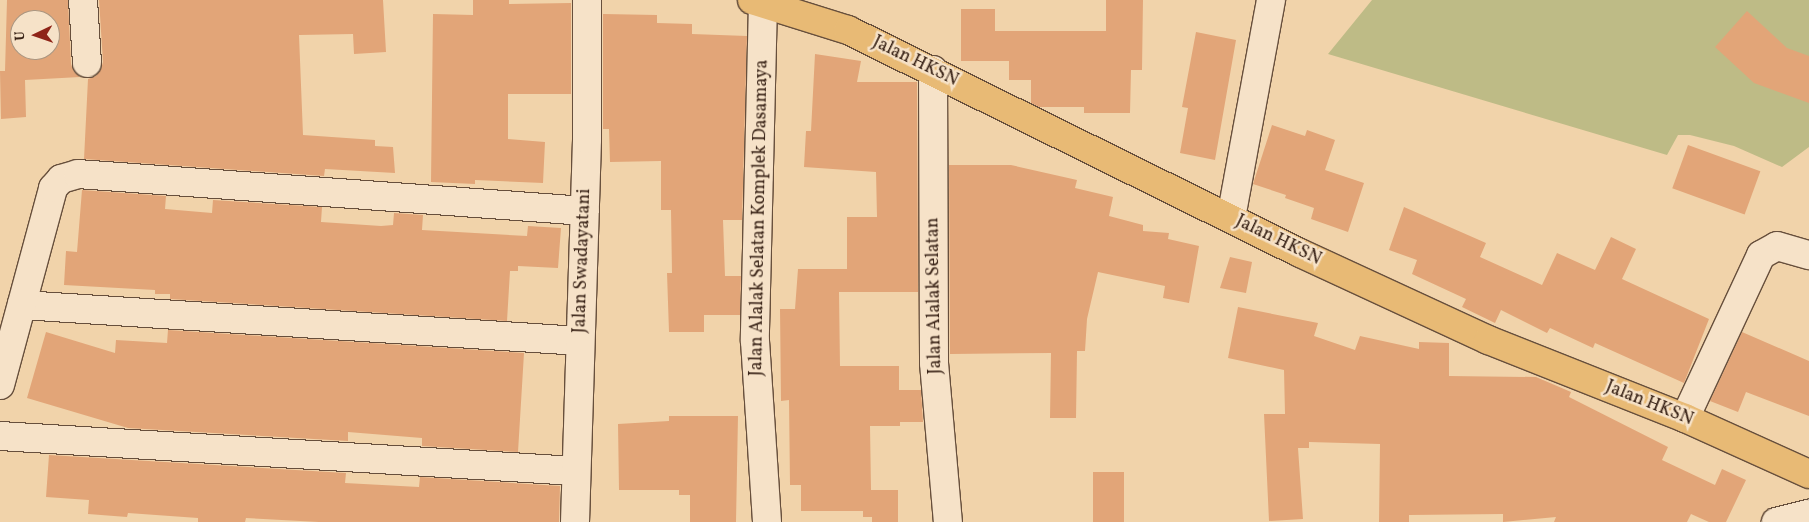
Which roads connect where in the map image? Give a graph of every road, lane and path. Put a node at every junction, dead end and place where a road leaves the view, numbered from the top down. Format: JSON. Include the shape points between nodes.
{"nodes":[{"id":1,"x":83,"y":0,"type":"edge"},
{"id":2,"x":587,"y":0,"type":"edge"},
{"id":3,"x":1272,"y":0,"type":"edge"},
{"id":4,"x":768,"y":2,"type":"edge"},
{"id":5,"x":87,"y":63,"type":"dead end"},
{"id":6,"x":933,"y":70,"type":"junction"},
{"id":7,"x":585,"y":211,"type":"junction"},
{"id":8,"x":1230,"y":218,"type":"junction"},
{"id":9,"x":1809,"y":255,"type":"edge"},
{"id":10,"x":22,"y":305,"type":"junction"},
{"id":11,"x":580,"y":341,"type":"junction"},
{"id":12,"x":0,"y":386,"type":"edge"},
{"id":13,"x":1685,"y":418,"type":"junction"},
{"id":14,"x":0,"y":436,"type":"edge"},
{"id":15,"x":576,"y":471,"type":"junction"},
{"id":16,"x":1809,"y":474,"type":"edge"},
{"id":17,"x":1809,"y":514,"type":"edge"},
{"id":18,"x":575,"y":522,"type":"edge"},
{"id":19,"x":767,"y":522,"type":"edge"},
{"id":20,"x":948,"y":522,"type":"edge"},
{"id":21,"x":1776,"y":522,"type":"edge"}],
"edges":[{"from":1,"to":5,"type":"street"},
{"from":2,"to":7,"type":"street","name":"Jalan Swadayatani"},
{"from":3,"to":8,"type":"street"},
{"from":4,"to":6,"type":"main road","name":"Jalan HKSN","via":[[848,30]]},
{"from":4,"to":19,"type":"street","name":"Jalan Alalak Selatan Komplek Dasamaya","via":[[755,341]]},
{"from":6,"to":8,"type":"main road","name":"Jalan HKSN"},
{"from":6,"to":20,"type":"street","name":"Jalan Alalak Selatan","via":[[934,363]]},
{"from":7,"to":10,"type":"street","via":[[78,174],[61,179],[54,188]]},
{"from":7,"to":11,"type":"street","name":"Jalan Swadayatani"},
{"from":8,"to":13,"type":"main road","name":"Jalan HKSN","via":[[1488,340]]},
{"from":9,"to":13,"type":"street","via":[[1777,246],[1761,255]]},
{"from":10,"to":11,"type":"street"},
{"from":10,"to":12,"type":"street"},
{"from":11,"to":15,"type":"street","name":"Jalan Swadayatani"},
{"from":13,"to":16,"type":"main road","name":"Jalan HKSN"},
{"from":14,"to":15,"type":"street"},
{"from":15,"to":18,"type":"street","name":"Jalan Swadayatani"},
{"from":17,"to":21,"type":"street"}]}
